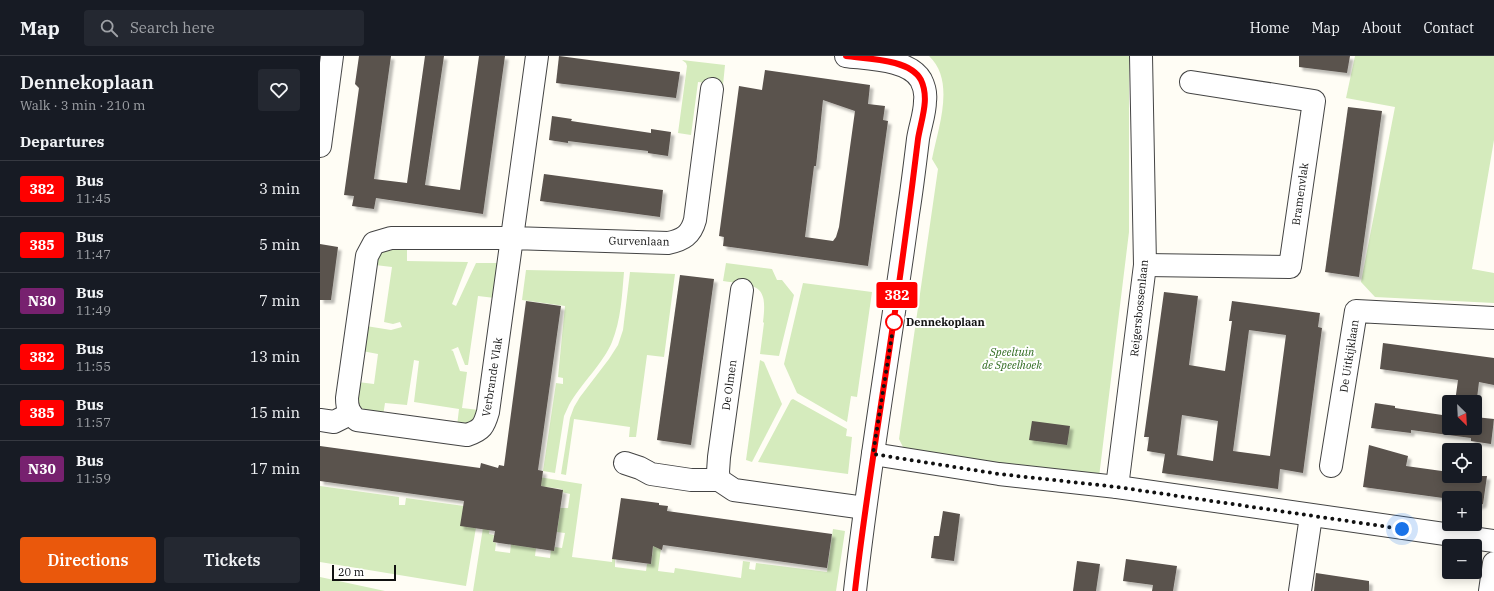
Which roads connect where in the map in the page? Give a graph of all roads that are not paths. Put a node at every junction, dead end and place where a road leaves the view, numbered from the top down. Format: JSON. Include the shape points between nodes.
{"nodes":[{"id":1,"x":332,"y":56,"type":"edge"},
{"id":2,"x":537,"y":56,"type":"edge"},
{"id":3,"x":846,"y":56,"type":"edge"},
{"id":4,"x":1141,"y":56,"type":"edge"},
{"id":5,"x":1190,"y":82,"type":"dead end"},
{"id":6,"x":712,"y":89,"type":"dead end"},
{"id":7,"x":320,"y":146,"type":"edge"},
{"id":8,"x":512,"y":238,"type":"junction"},
{"id":9,"x":1145,"y":265,"type":"junction"},
{"id":10,"x":742,"y":290,"type":"dead end"},
{"id":11,"x":1494,"y":318,"type":"edge"},
{"id":12,"x":350,"y":414,"type":"junction"},
{"id":13,"x":320,"y":420,"type":"edge"},
{"id":14,"x":873,"y":454,"type":"junction"},
{"id":15,"x":625,"y":463,"type":"dead end"},
{"id":16,"x":1331,"y":466,"type":"dead end"},
{"id":17,"x":719,"y":480,"type":"junction"},
{"id":18,"x":1117,"y":487,"type":"junction"},
{"id":19,"x":865,"y":508,"type":"junction"},
{"id":20,"x":1311,"y":516,"type":"junction"},
{"id":21,"x":1494,"y":542,"type":"edge"},
{"id":22,"x":1494,"y":563,"type":"edge"},
{"id":23,"x":854,"y":591,"type":"edge"},
{"id":24,"x":1300,"y":591,"type":"edge"},
{"id":25,"x":1490,"y":591,"type":"edge"}],
"edges":[{"from":1,"to":7,"type":"street"},
{"from":2,"to":8,"type":"street","name":"Verbrande Vlak"},
{"from":3,"to":14,"type":"street","via":[[896,63],[910,69],[917,74],[926,100],[918,139],[894,323]]},
{"from":4,"to":9,"type":"street","name":"Reigersbossenlaan"},
{"from":5,"to":9,"type":"street","name":"Bramenvlak","via":[[1314,101],[1290,267]]},
{"from":6,"to":8,"type":"street","name":"Gurvenlaan","via":[[695,220],[693,228],[684,239],[668,243]]},
{"from":8,"to":12,"type":"street","via":[[391,238],[374,243],[367,256],[347,398]]},
{"from":8,"to":12,"type":"street","name":"Verbrande Vlak","via":[[488,412],[484,424],[478,431],[468,435],[367,422],[357,420]]},
{"from":9,"to":18,"type":"street","name":"Reigersbossenlaan"},
{"from":10,"to":17,"type":"street","name":"De Olmen","via":[[719,457]]},
{"from":11,"to":16,"type":"street","name":"De Uitkijklaan","via":[[1356,311]]},
{"from":12,"to":13,"type":"street","via":[[334,422]]},
{"from":14,"to":18,"type":"street","via":[[999,474]]},
{"from":14,"to":19,"type":"street"},
{"from":15,"to":17,"type":"street","via":[[651,474],[691,480]]},
{"from":17,"to":19,"type":"street","via":[[734,490]]},
{"from":18,"to":20,"type":"street"},
{"from":19,"to":23,"type":"street"},
{"from":20,"to":21,"type":"street"},
{"from":20,"to":24,"type":"street"},
{"from":22,"to":25,"type":"street"}]}
